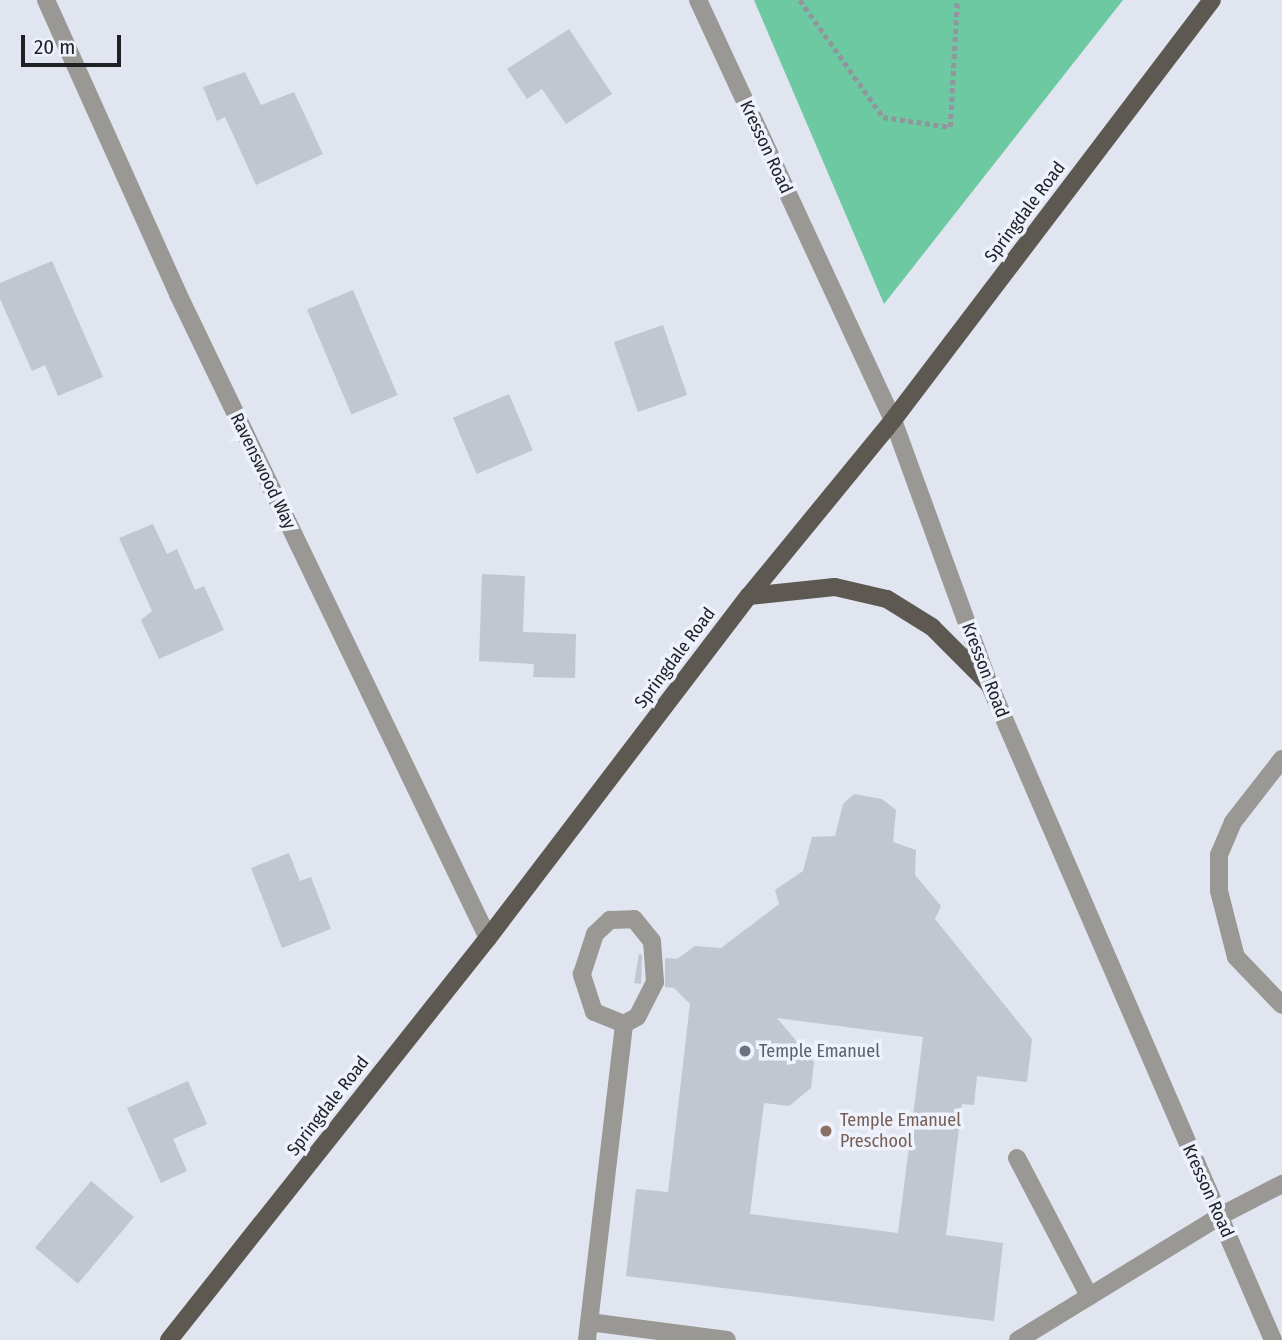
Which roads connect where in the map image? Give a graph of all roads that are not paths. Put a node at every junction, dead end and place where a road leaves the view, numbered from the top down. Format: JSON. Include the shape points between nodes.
{"nodes":[{"id":1,"x":46,"y":0,"type":"edge"},
{"id":2,"x":698,"y":0,"type":"edge"},
{"id":3,"x":1212,"y":0,"type":"edge"},
{"id":4,"x":893,"y":420,"type":"junction"},
{"id":5,"x":749,"y":596,"type":"junction"},
{"id":6,"x":989,"y":684,"type":"junction"},
{"id":7,"x":1282,"y":759,"type":"edge"},
{"id":8,"x":488,"y":938,"type":"junction"},
{"id":9,"x":1282,"y":1005,"type":"edge"},
{"id":10,"x":624,"y":1024,"type":"junction"},
{"id":11,"x":1017,"y":1158,"type":"dead end"},
{"id":12,"x":1282,"y":1184,"type":"edge"},
{"id":13,"x":1220,"y":1216,"type":"junction"},
{"id":14,"x":1089,"y":1296,"type":"junction"},
{"id":15,"x":588,"y":1331,"type":"edge"},
{"id":16,"x":170,"y":1340,"type":"edge"},
{"id":17,"x":727,"y":1340,"type":"edge"},
{"id":18,"x":1018,"y":1340,"type":"edge"},
{"id":19,"x":1273,"y":1340,"type":"edge"}],
"edges":[{"from":1,"to":8,"type":"street","name":"Ravenswood Way","via":[[178,295]]},
{"from":2,"to":4,"type":"street","name":"Kresson Road"},
{"from":3,"to":4,"type":"main road","name":"Springdale Road"},
{"from":4,"to":5,"type":"main road","name":"Springdale Road"},
{"from":4,"to":6,"type":"street","name":"Kresson Road"},
{"from":5,"to":6,"type":"main road","via":[[835,587],[887,599],[932,627]]},
{"from":5,"to":8,"type":"main road","name":"Springdale Road"},
{"from":6,"to":13,"type":"street","name":"Kresson Road"},
{"from":7,"to":9,"type":"street","via":[[1233,822],[1219,855],[1219,891],[1236,957]]},
{"from":8,"to":16,"type":"main road","name":"Springdale Road"},
{"from":10,"to":10,"type":"street","via":[[637,1017],[647,1001],[657,961],[647,930],[634,919],[610,920],[595,934],[582,974],[594,1012]]},
{"from":10,"to":15,"type":"street"},
{"from":11,"to":14,"type":"street"},
{"from":12,"to":13,"type":"street"},
{"from":13,"to":14,"type":"street"},
{"from":13,"to":19,"type":"street","name":"Kresson Road"},
{"from":14,"to":18,"type":"street"},
{"from":15,"to":17,"type":"street"}]}
